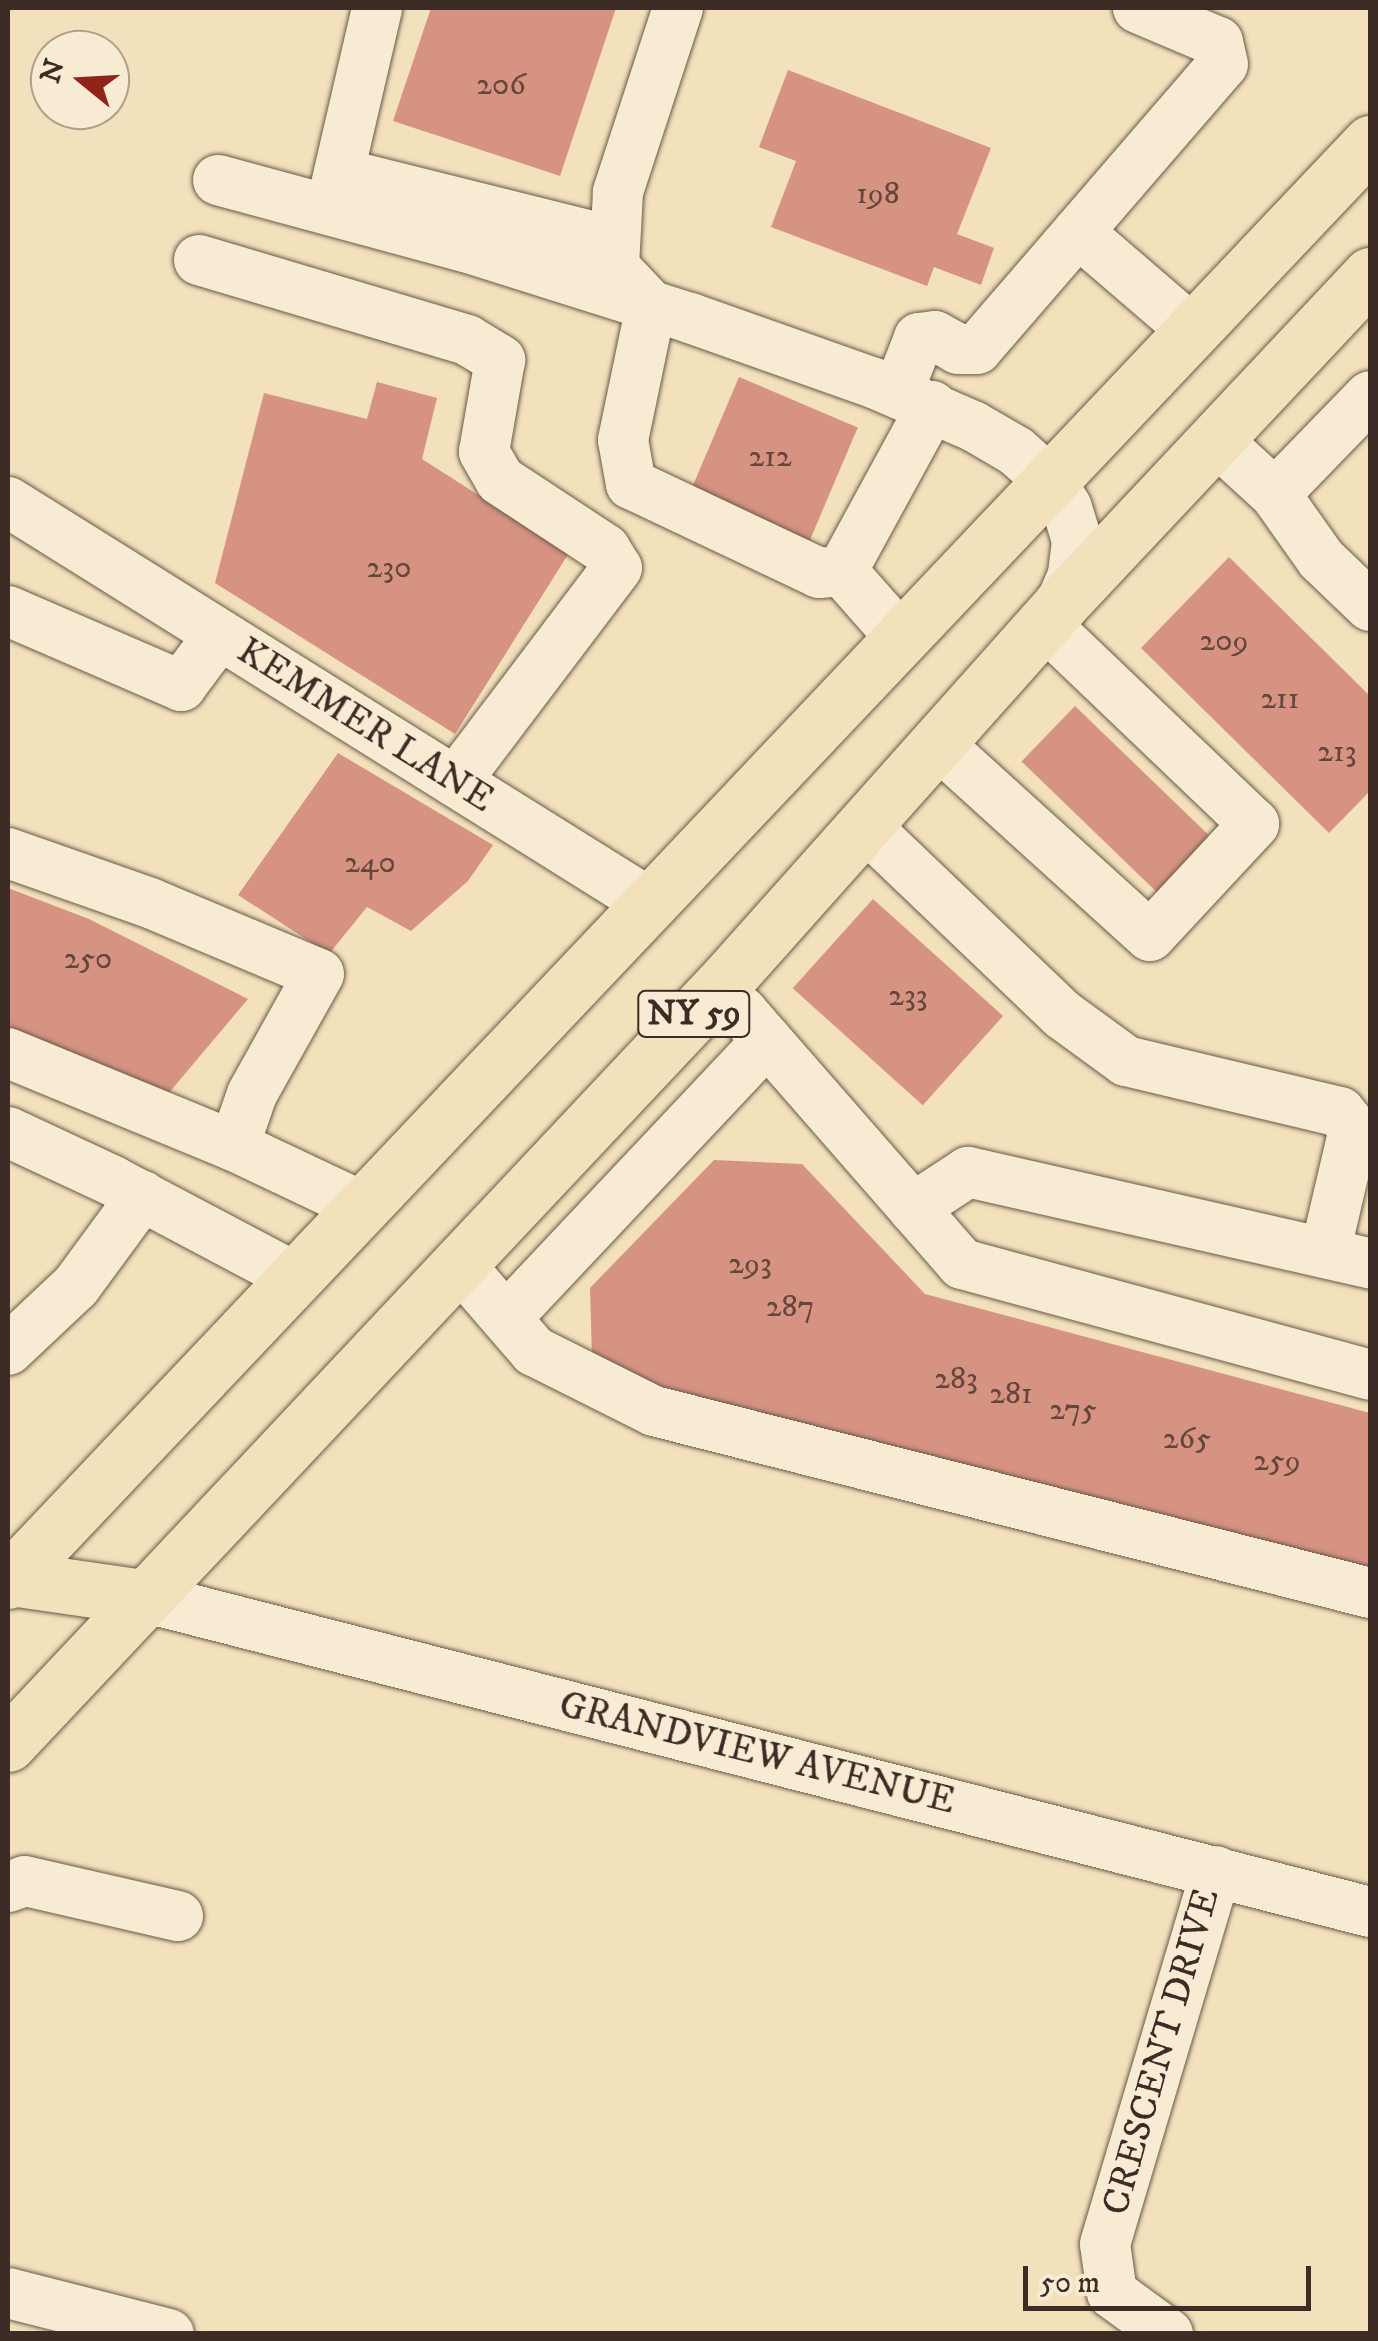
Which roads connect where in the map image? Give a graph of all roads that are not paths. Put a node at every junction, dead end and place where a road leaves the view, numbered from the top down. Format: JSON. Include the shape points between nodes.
{"nodes":[{"id":1,"x":377,"y":8,"type":"edge"},
{"id":2,"x":678,"y":8,"type":"edge"},
{"id":3,"x":1138,"y":8,"type":"edge"},
{"id":4,"x":1370,"y":143,"type":"edge"},
{"id":5,"x":218,"y":180,"type":"dead end"},
{"id":6,"x":334,"y":192,"type":"junction"},
{"id":7,"x":1078,"y":232,"type":"junction"},
{"id":8,"x":615,"y":242,"type":"junction"},
{"id":9,"x":199,"y":260,"type":"dead end"},
{"id":10,"x":1370,"y":275,"type":"edge"},
{"id":11,"x":650,"y":306,"type":"junction"},
{"id":12,"x":1193,"y":332,"type":"junction"},
{"id":13,"x":1370,"y":396,"type":"edge"},
{"id":14,"x":915,"y":399,"type":"junction"},
{"id":15,"x":1216,"y":440,"type":"junction"},
{"id":16,"x":1052,"y":482,"type":"junction"},
{"id":17,"x":1275,"y":494,"type":"junction"},
{"id":18,"x":8,"y":502,"type":"edge"},
{"id":19,"x":842,"y":571,"type":"junction"},
{"id":20,"x":1370,"y":606,"type":"edge"},
{"id":21,"x":8,"y":611,"type":"edge"},
{"id":22,"x":1052,"y":614,"type":"junction"},
{"id":23,"x":219,"y":635,"type":"junction"},
{"id":24,"x":902,"y":639,"type":"junction"},
{"id":25,"x":937,"y":743,"type":"junction"},
{"id":26,"x":455,"y":782,"type":"junction"},
{"id":27,"x":864,"y":825,"type":"junction"},
{"id":28,"x":8,"y":853,"type":"edge"},
{"id":29,"x":648,"y":902,"type":"junction"},
{"id":30,"x":716,"y":990,"type":"junction"},
{"id":31,"x":767,"y":1041,"type":"junction"},
{"id":32,"x":8,"y":1053,"type":"edge"},
{"id":33,"x":8,"y":1132,"type":"edge"},
{"id":34,"x":234,"y":1146,"type":"junction"},
{"id":35,"x":142,"y":1196,"type":"junction"},
{"id":36,"x":361,"y":1206,"type":"junction"},
{"id":37,"x":913,"y":1208,"type":"junction"},
{"id":38,"x":1348,"y":1258,"type":"edge"},
{"id":39,"x":458,"y":1263,"type":"junction"},
{"id":40,"x":294,"y":1277,"type":"junction"},
{"id":41,"x":506,"y":1318,"type":"junction"},
{"id":42,"x":8,"y":1350,"type":"edge"},
{"id":43,"x":1370,"y":1376,"type":"edge"},
{"id":44,"x":8,"y":1578,"type":"edge"},
{"id":45,"x":1370,"y":1593,"type":"edge"},
{"id":46,"x":144,"y":1597,"type":"junction"},
{"id":47,"x":8,"y":1744,"type":"edge"},
{"id":48,"x":1216,"y":1871,"type":"junction"},
{"id":49,"x":8,"y":1887,"type":"edge"},
{"id":50,"x":1370,"y":1912,"type":"edge"},
{"id":51,"x":178,"y":1916,"type":"dead end"},
{"id":52,"x":8,"y":2293,"type":"edge"},
{"id":53,"x":71,"y":2321,"type":"edge"},
{"id":54,"x":169,"y":2334,"type":"edge"},
{"id":55,"x":1168,"y":2334,"type":"edge"}],
"edges":[{"from":1,"to":6,"type":"street"},
{"from":2,"to":8,"type":"street","via":[[618,192]]},
{"from":3,"to":7,"type":"street","via":[[1218,42],[1223,64]]},
{"from":4,"to":12,"type":"main road","number":"NY 59"},
{"from":5,"to":6,"type":"street"},
{"from":6,"to":8,"type":"street"},
{"from":6,"to":11,"type":"street"},
{"from":7,"to":12,"type":"street"},
{"from":7,"to":14,"type":"street","via":[[977,349],[919,338]]},
{"from":8,"to":11,"type":"street","via":[[614,267]]},
{"from":9,"to":26,"type":"street","via":[[467,340],[500,360],[484,452],[500,480],[605,549],[617,568]]},
{"from":10,"to":15,"type":"main road","number":"NY 59"},
{"from":11,"to":14,"type":"street"},
{"from":11,"to":19,"type":"street","via":[[623,440],[631,484],[819,573]]},
{"from":12,"to":16,"type":"main road","number":"NY 59"},
{"from":13,"to":17,"type":"street"},
{"from":14,"to":16,"type":"street","via":[[1016,451]]},
{"from":14,"to":19,"type":"street"},
{"from":15,"to":17,"type":"street"},
{"from":15,"to":22,"type":"main road","number":"NY 59"},
{"from":16,"to":22,"type":"street","via":[[1077,542],[1074,575]]},
{"from":16,"to":24,"type":"main road","number":"NY 59"},
{"from":17,"to":20,"type":"street","via":[[1321,558]]},
{"from":18,"to":23,"type":"street","name":"KEMMER LANE"},
{"from":19,"to":24,"type":"street"},
{"from":21,"to":23,"type":"street","via":[[181,686]]},
{"from":22,"to":25,"type":"main road","number":"NY 59"},
{"from":22,"to":25,"type":"street","via":[[1254,824],[1150,936]]},
{"from":23,"to":26,"type":"street","name":"KEMMER LANE"},
{"from":24,"to":29,"type":"main road","number":"NY 59"},
{"from":25,"to":27,"type":"main road","number":"NY 59"},
{"from":26,"to":29,"type":"street","name":"KEMMER LANE"},
{"from":27,"to":30,"type":"main road","number":"NY 59"},
{"from":27,"to":38,"type":"street","via":[[1063,1015],[1126,1061],[1340,1112],[1354,1129]]},
{"from":28,"to":34,"type":"street","via":[[319,974],[252,1094]]},
{"from":29,"to":36,"type":"main road","number":"NY 59"},
{"from":30,"to":31,"type":"street"},
{"from":30,"to":39,"type":"main road","number":"NY 59"},
{"from":31,"to":37,"type":"street"},
{"from":31,"to":41,"type":"street"},
{"from":32,"to":34,"type":"street"},
{"from":33,"to":35,"type":"street"},
{"from":34,"to":36,"type":"street"},
{"from":35,"to":40,"type":"street"},
{"from":35,"to":42,"type":"street","via":[[76,1286]]},
{"from":36,"to":40,"type":"main road","number":"NY 59"},
{"from":37,"to":38,"type":"street","via":[[968,1172]]},
{"from":37,"to":43,"type":"street","via":[[962,1264]]},
{"from":39,"to":41,"type":"street"},
{"from":39,"to":46,"type":"main road","number":"NY 59"},
{"from":40,"to":44,"type":"main road","number":"NY 59"},
{"from":41,"to":45,"type":"street","via":[[534,1351],[654,1410]]},
{"from":44,"to":46,"type":"main road"},
{"from":46,"to":47,"type":"main road","number":"NY 59"},
{"from":46,"to":48,"type":"street","name":"GRANDVIEW AVENUE"},
{"from":48,"to":50,"type":"street","name":"GRANDVIEW AVENUE"},
{"from":48,"to":55,"type":"street","name":"CRESCENT DRIVE","via":[[1106,2244],[1112,2292]]},
{"from":49,"to":51,"type":"street","via":[[25,1881]]},
{"from":52,"to":53,"type":"street"},
{"from":53,"to":54,"type":"street"}]}
